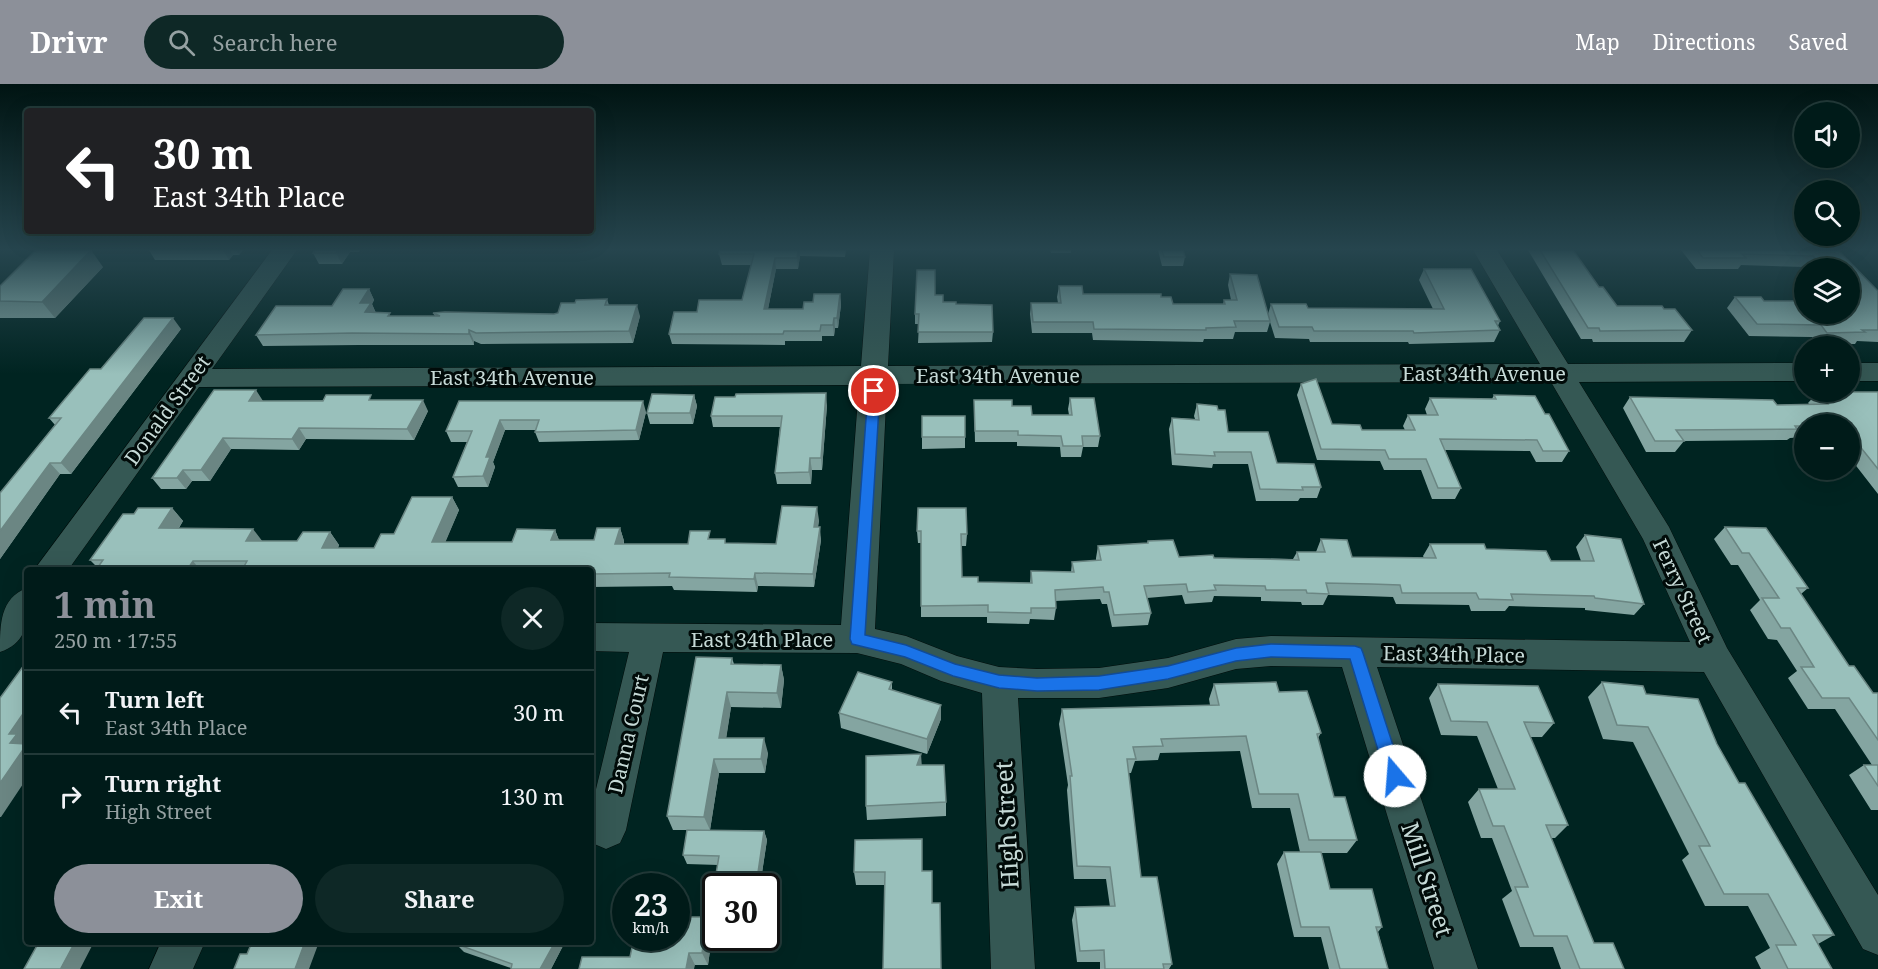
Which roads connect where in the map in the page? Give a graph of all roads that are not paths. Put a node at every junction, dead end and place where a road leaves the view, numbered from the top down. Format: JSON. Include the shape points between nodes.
{"nodes":[{"id":1,"x":255,"y":291,"type":"edge"},
{"id":2,"x":879,"y":291,"type":"edge"},
{"id":3,"x":1510,"y":291,"type":"edge"},
{"id":4,"x":1794,"y":372,"type":"edge"},
{"id":5,"x":1860,"y":372,"type":"edge"},
{"id":6,"x":1878,"y":372,"type":"edge"},
{"id":7,"x":1559,"y":373,"type":"junction"},
{"id":8,"x":874,"y":375,"type":"junction"},
{"id":9,"x":192,"y":378,"type":"junction"},
{"id":10,"x":52,"y":567,"type":"edge"},
{"id":11,"x":24,"y":607,"type":"edge"},
{"id":12,"x":11,"y":632,"type":"edge"},
{"id":13,"x":594,"y":637,"type":"edge"},
{"id":14,"x":649,"y":638,"type":"junction"},
{"id":15,"x":857,"y":639,"type":"junction"},
{"id":16,"x":1355,"y":653,"type":"junction"},
{"id":17,"x":1714,"y":657,"type":"junction"},
{"id":18,"x":999,"y":682,"type":"junction"},
{"id":19,"x":606,"y":830,"type":"dead end"},
{"id":20,"x":1878,"y":934,"type":"edge"},
{"id":21,"x":183,"y":945,"type":"edge"},
{"id":22,"x":171,"y":969,"type":"edge"},
{"id":23,"x":1013,"y":969,"type":"edge"},
{"id":24,"x":1456,"y":969,"type":"edge"}],
"edges":[{"from":1,"to":9,"type":"street","name":"Donald Street"},
{"from":2,"to":8,"type":"street"},
{"from":3,"to":7,"type":"street","name":"Ferry Street"},
{"from":4,"to":7,"type":"street","name":"East 34th Avenue"},
{"from":5,"to":6,"type":"street"},
{"from":7,"to":8,"type":"street","name":"East 34th Avenue"},
{"from":7,"to":17,"type":"street","name":"Ferry Street","via":[[1658,536]]},
{"from":8,"to":9,"type":"street","name":"East 34th Avenue"},
{"from":8,"to":15,"type":"street"},
{"from":9,"to":10,"type":"street","name":"Donald Street"},
{"from":11,"to":12,"type":"street"},
{"from":13,"to":14,"type":"street","name":"East 34th Place"},
{"from":14,"to":15,"type":"street","name":"East 34th Place"},
{"from":14,"to":19,"type":"street","name":"Danna Court"},
{"from":15,"to":18,"type":"street","name":"East 34th Place"},
{"from":16,"to":17,"type":"street","name":"East 34th Place"},
{"from":16,"to":18,"type":"street","name":"East 34th Place","via":[[1236,654],[1168,673],[1099,683]]},
{"from":16,"to":24,"type":"street","name":"Mill Street"},
{"from":17,"to":20,"type":"street","name":"Ferry Street"},
{"from":18,"to":23,"type":"street","name":"High Street"},
{"from":21,"to":22,"type":"street"}]}
